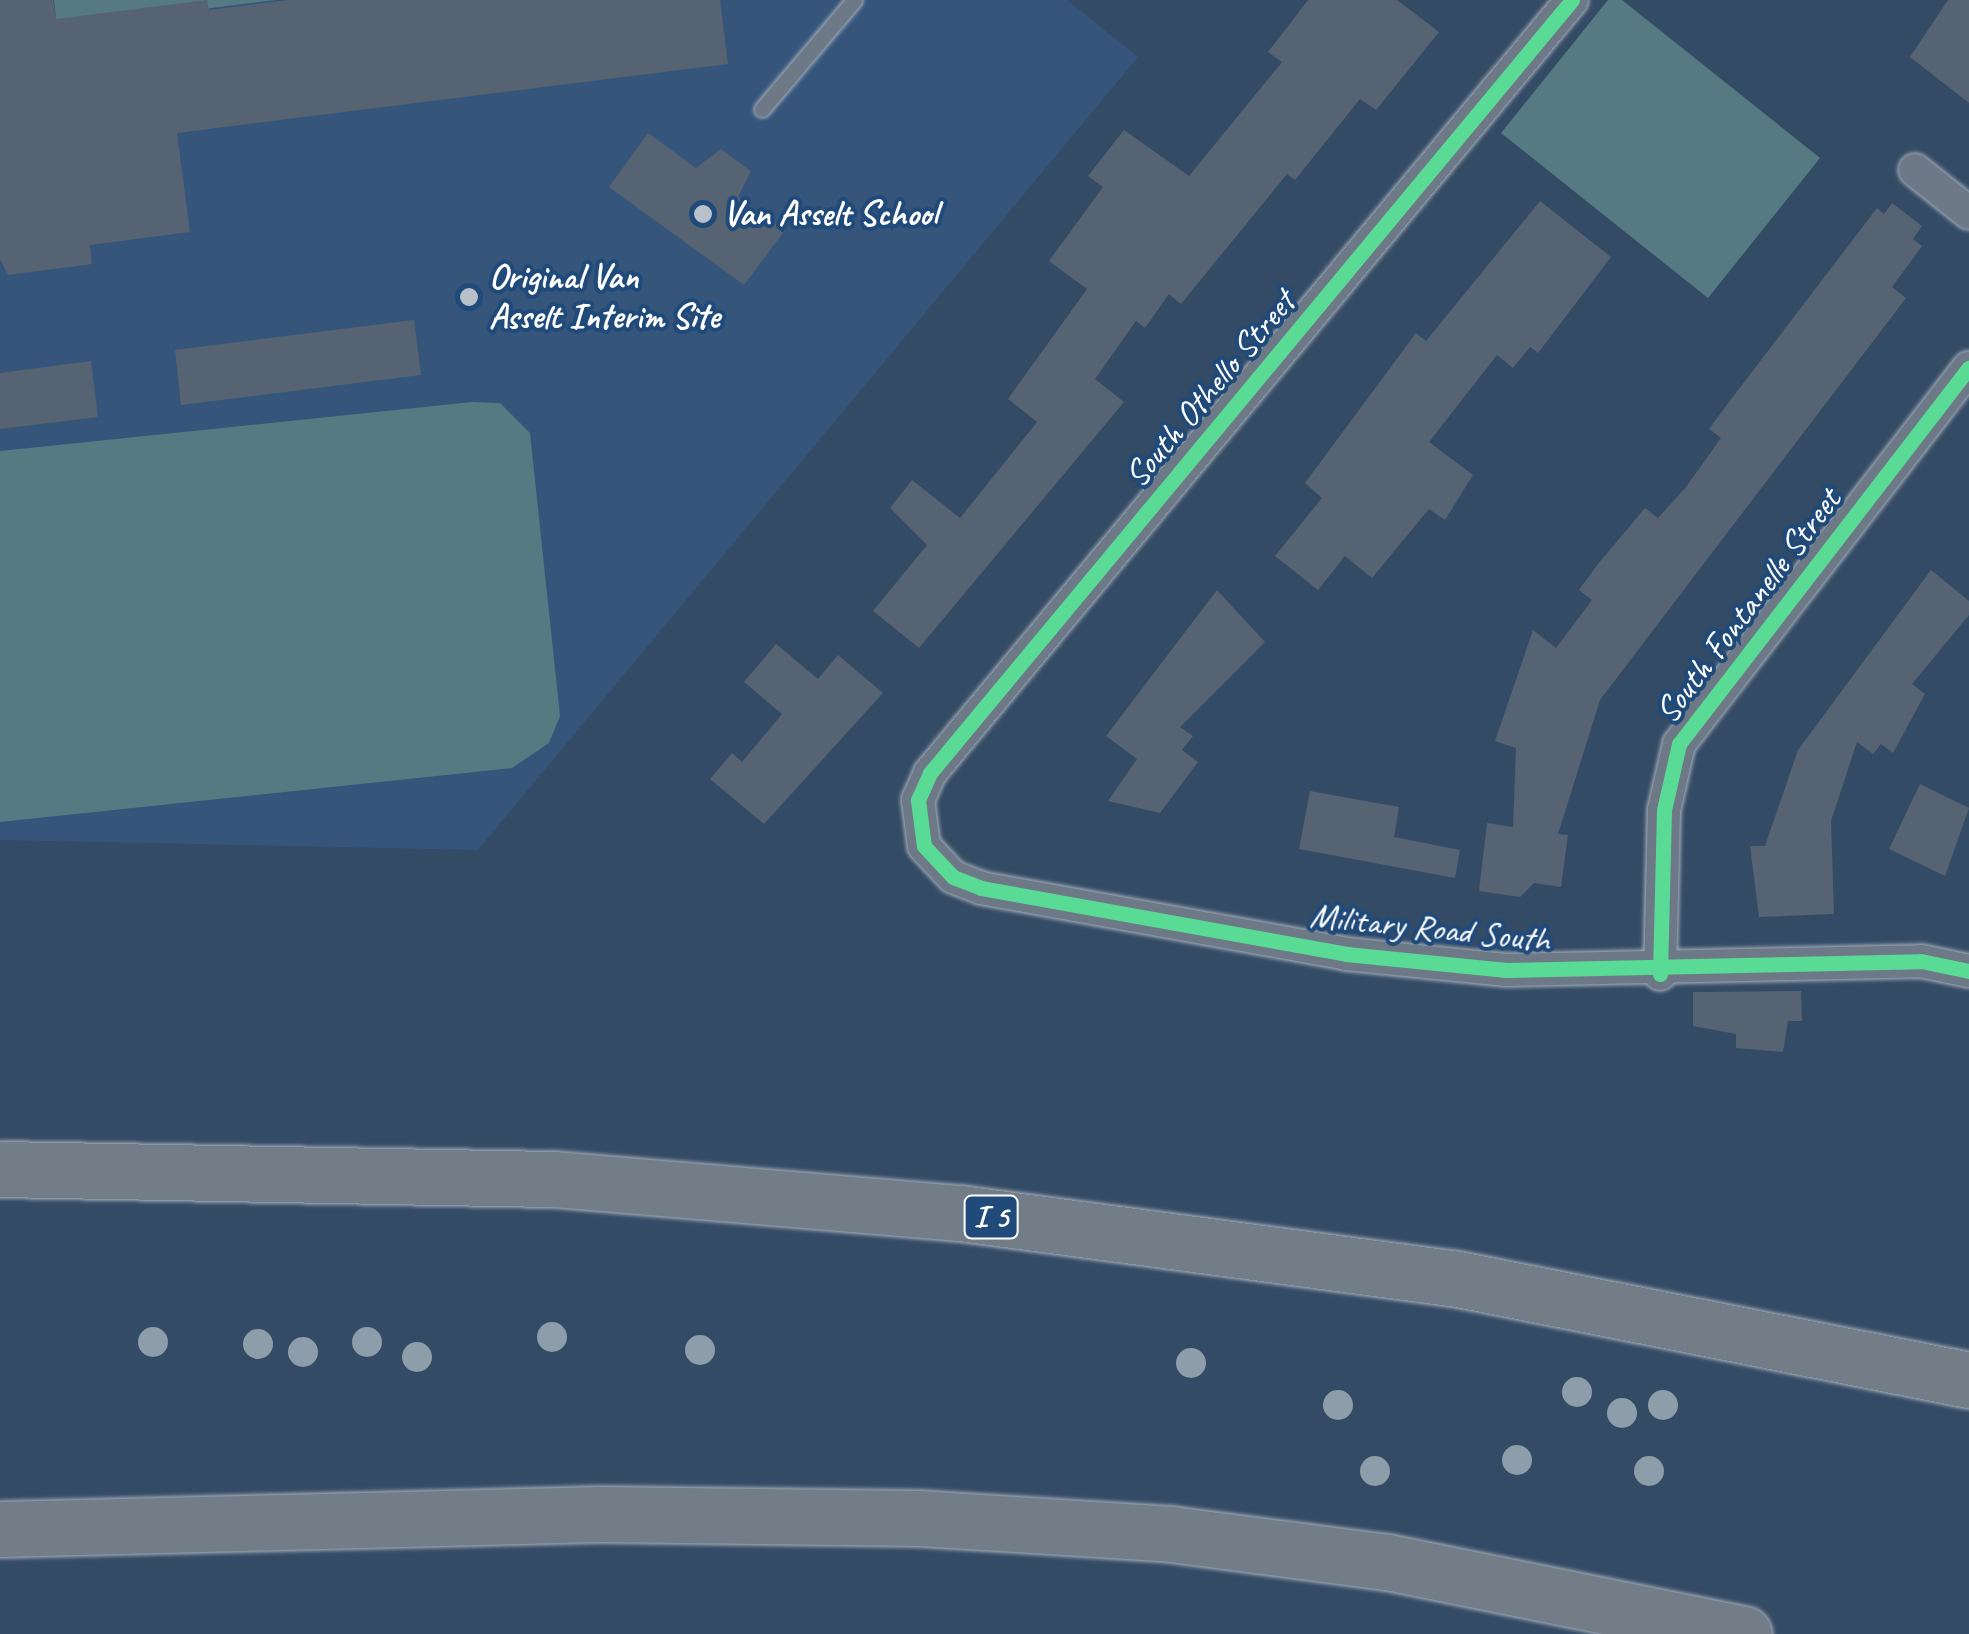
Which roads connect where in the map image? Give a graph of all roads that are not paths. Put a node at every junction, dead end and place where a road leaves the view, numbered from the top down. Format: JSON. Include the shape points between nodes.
{"nodes":[{"id":1,"x":854,"y":0,"type":"edge"},
{"id":2,"x":1572,"y":0,"type":"edge"},
{"id":3,"x":762,"y":109,"type":"dead end"},
{"id":4,"x":1915,"y":170,"type":"dead end"},
{"id":5,"x":1969,"y":213,"type":"edge"},
{"id":6,"x":1969,"y":368,"type":"edge"},
{"id":7,"x":918,"y":826,"type":"joint"},
{"id":8,"x":1969,"y":971,"type":"edge"},
{"id":9,"x":1660,"y":974,"type":"junction"},
{"id":10,"x":0,"y":1169,"type":"edge"},
{"id":11,"x":1969,"y":1380,"type":"edge"},
{"id":12,"x":0,"y":1530,"type":"edge"},
{"id":13,"x":1744,"y":1634,"type":"edge"}],
"edges":[{"from":1,"to":3,"type":"lane"},
{"from":2,"to":7,"type":"street","name":"South Othello Street","via":[[930,773]]},
{"from":4,"to":5,"type":"street"},
{"from":6,"to":9,"type":"street","name":"South Fontanelle Street","via":[[1680,744],[1664,810]]},
{"from":7,"to":9,"type":"street","name":"Military Road South","via":[[938,865],[981,888],[1346,954]]},
{"from":8,"to":9,"type":"street","name":"Military Road South","via":[[1869,961]]},
{"from":10,"to":11,"type":"highway","number":"I 5","via":[[553,1179],[960,1213],[1458,1279]]},
{"from":12,"to":13,"type":"highway","via":[[600,1514],[919,1518],[1171,1534],[1387,1562]]}]}
